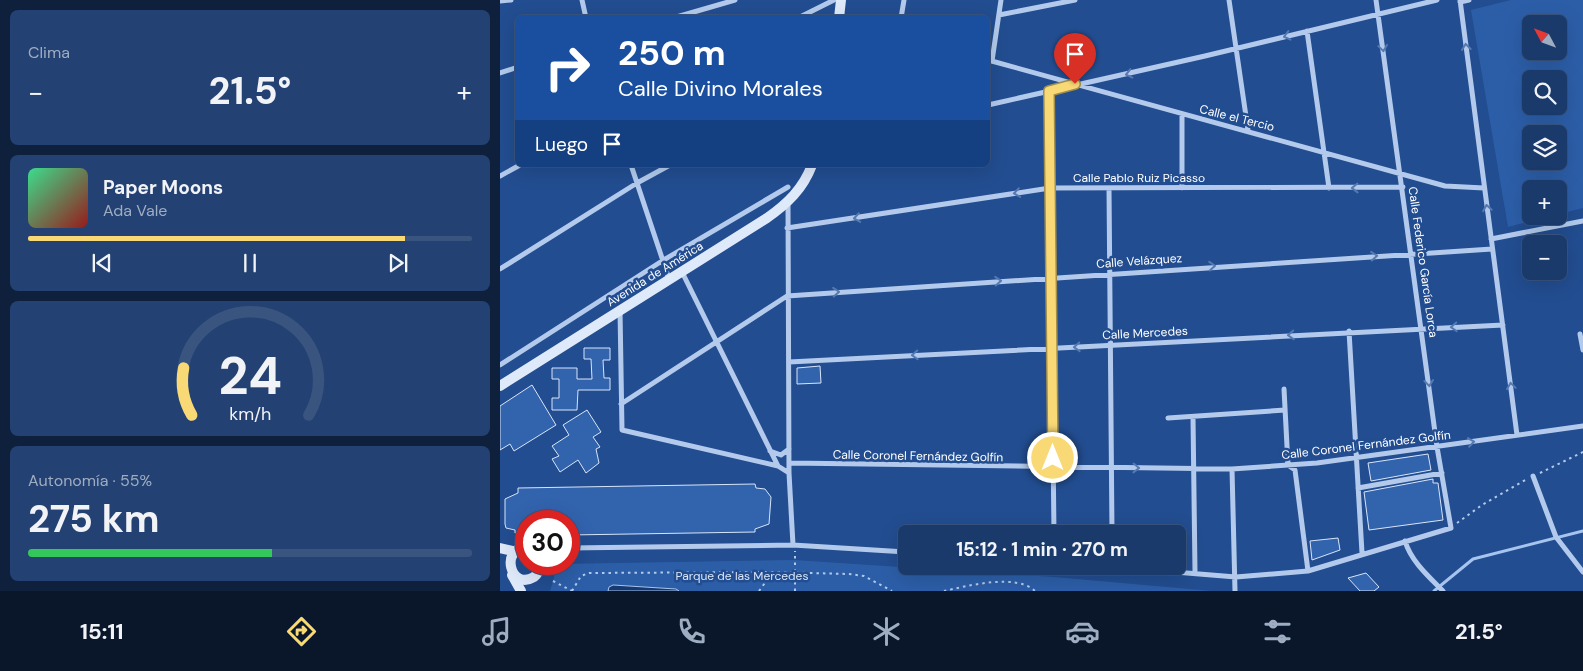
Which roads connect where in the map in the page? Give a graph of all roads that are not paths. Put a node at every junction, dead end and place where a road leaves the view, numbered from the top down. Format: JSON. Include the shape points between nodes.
{"nodes":[{"id":1,"x":511,"y":0,"type":"edge"},
{"id":2,"x":582,"y":0,"type":"edge"},
{"id":3,"x":735,"y":0,"type":"edge"},
{"id":4,"x":834,"y":0,"type":"edge"},
{"id":5,"x":841,"y":0,"type":"edge"},
{"id":6,"x":904,"y":0,"type":"edge"},
{"id":7,"x":1001,"y":0,"type":"edge"},
{"id":8,"x":1075,"y":0,"type":"edge"},
{"id":9,"x":1230,"y":0,"type":"edge"},
{"id":10,"x":1376,"y":0,"type":"edge"},
{"id":11,"x":1437,"y":0,"type":"edge"},
{"id":12,"x":1469,"y":0,"type":"edge"},
{"id":13,"x":500,"y":1,"type":"edge"},
{"id":14,"x":1460,"y":1,"type":"edge"},
{"id":15,"x":1378,"y":14,"type":"junction"},
{"id":16,"x":585,"y":15,"type":"edge"},
{"id":17,"x":683,"y":15,"type":"edge"},
{"id":18,"x":804,"y":15,"type":"edge"},
{"id":19,"x":841,"y":15,"type":"edge"},
{"id":20,"x":902,"y":15,"type":"edge"},
{"id":21,"x":999,"y":15,"type":"junction"},
{"id":22,"x":1307,"y":31,"type":"junction"},
{"id":23,"x":1237,"y":48,"type":"junction"},
{"id":24,"x":990,"y":61,"type":"edge"},
{"id":25,"x":515,"y":68,"type":"edge"},
{"id":26,"x":500,"y":73,"type":"edge"},
{"id":27,"x":1075,"y":84,"type":"junction"},
{"id":28,"x":1049,"y":91,"type":"junction"},
{"id":29,"x":990,"y":105,"type":"edge"},
{"id":30,"x":1182,"y":114,"type":"junction"},
{"id":31,"x":1248,"y":130,"type":"junction"},
{"id":32,"x":1324,"y":151,"type":"junction"},
{"id":33,"x":516,"y":167,"type":"edge"},
{"id":34,"x":632,"y":167,"type":"edge"},
{"id":35,"x":666,"y":167,"type":"edge"},
{"id":36,"x":811,"y":168,"type":"edge"},
{"id":37,"x":1401,"y":174,"type":"junction"},
{"id":38,"x":500,"y":176,"type":"edge"},
{"id":39,"x":637,"y":183,"type":"junction"},
{"id":40,"x":788,"y":187,"type":"dead end"},
{"id":41,"x":1403,"y":187,"type":"junction"},
{"id":42,"x":1050,"y":188,"type":"junction"},
{"id":43,"x":1109,"y":188,"type":"junction"},
{"id":44,"x":1182,"y":188,"type":"junction"},
{"id":45,"x":1328,"y":188,"type":"junction"},
{"id":46,"x":1484,"y":188,"type":"junction"},
{"id":47,"x":788,"y":203,"type":"junction"},
{"id":48,"x":1583,"y":221,"type":"edge"},
{"id":49,"x":787,"y":228,"type":"junction"},
{"id":50,"x":1491,"y":239,"type":"junction"},
{"id":51,"x":1492,"y":249,"type":"junction"},
{"id":52,"x":1412,"y":253,"type":"junction"},
{"id":53,"x":662,"y":261,"type":"junction"},
{"id":54,"x":500,"y":269,"type":"edge"},
{"id":55,"x":682,"y":272,"type":"junction"},
{"id":56,"x":1110,"y":273,"type":"junction"},
{"id":57,"x":1050,"y":278,"type":"junction"},
{"id":58,"x":669,"y":279,"type":"junction"},
{"id":59,"x":787,"y":296,"type":"junction"},
{"id":60,"x":620,"y":310,"type":"junction"},
{"id":61,"x":1502,"y":325,"type":"junction"},
{"id":62,"x":1422,"y":328,"type":"junction"},
{"id":63,"x":1349,"y":331,"type":"junction"},
{"id":64,"x":1580,"y":334,"type":"dead end"},
{"id":65,"x":717,"y":342,"type":"junction"},
{"id":66,"x":1111,"y":345,"type":"junction"},
{"id":67,"x":1052,"y":348,"type":"junction"},
{"id":68,"x":1583,"y":350,"type":"edge"},
{"id":69,"x":789,"y":362,"type":"junction"},
{"id":70,"x":500,"y":366,"type":"edge"},
{"id":71,"x":500,"y":386,"type":"edge"},
{"id":72,"x":1284,"y":389,"type":"dead end"},
{"id":73,"x":621,"y":404,"type":"junction"},
{"id":74,"x":1285,"y":410,"type":"junction"},
{"id":75,"x":1193,"y":417,"type":"junction"},
{"id":76,"x":1168,"y":418,"type":"dead end"},
{"id":77,"x":1583,"y":426,"type":"edge"},
{"id":78,"x":1517,"y":435,"type":"junction"},
{"id":79,"x":1437,"y":447,"type":"junction"},
{"id":80,"x":789,"y":449,"type":"junction"},
{"id":81,"x":770,"y":451,"type":"junction"},
{"id":82,"x":1356,"y":458,"type":"junction"},
{"id":83,"x":790,"y":464,"type":"junction"},
{"id":84,"x":1288,"y":465,"type":"junction"},
{"id":85,"x":778,"y":466,"type":"junction"},
{"id":86,"x":1111,"y":467,"type":"junction"},
{"id":87,"x":1053,"y":468,"type":"junction"},
{"id":88,"x":1193,"y":468,"type":"junction"},
{"id":89,"x":1232,"y":469,"type":"junction"},
{"id":90,"x":789,"y":473,"type":"junction"},
{"id":91,"x":1442,"y":473,"type":"junction"},
{"id":92,"x":1533,"y":476,"type":"road end"},
{"id":93,"x":1358,"y":488,"type":"junction"},
{"id":94,"x":1054,"y":525,"type":"edge"},
{"id":95,"x":1112,"y":525,"type":"edge"},
{"id":96,"x":1406,"y":541,"type":"junction"},
{"id":97,"x":794,"y":545,"type":"junction"},
{"id":98,"x":500,"y":548,"type":"edge"},
{"id":99,"x":580,"y":548,"type":"edge"},
{"id":100,"x":514,"y":551,"type":"joint"},
{"id":101,"x":898,"y":552,"type":"edge"},
{"id":102,"x":1362,"y":553,"type":"junction"},
{"id":103,"x":504,"y":561,"type":"edge"},
{"id":104,"x":1186,"y":572,"type":"edge"},
{"id":105,"x":1194,"y":572,"type":"junction"},
{"id":106,"x":1308,"y":572,"type":"junction"},
{"id":107,"x":1583,"y":572,"type":"edge"},
{"id":108,"x":512,"y":574,"type":"junction"},
{"id":109,"x":536,"y":575,"type":"edge"},
{"id":110,"x":1236,"y":577,"type":"junction"},
{"id":111,"x":531,"y":579,"type":"junction"},
{"id":112,"x":521,"y":591,"type":"edge"},
{"id":113,"x":529,"y":591,"type":"edge"},
{"id":114,"x":1235,"y":591,"type":"edge"},
{"id":115,"x":1443,"y":591,"type":"edge"}],
"edges":[{"from":1,"to":13,"type":"street"},
{"from":2,"to":16,"type":"street"},
{"from":3,"to":17,"type":"street"},
{"from":4,"to":18,"type":"street"},
{"from":5,"to":19,"type":"street"},
{"from":6,"to":20,"type":"street"},
{"from":7,"to":21,"type":"street"},
{"from":8,"to":21,"type":"street"},
{"from":9,"to":23,"type":"street"},
{"from":10,"to":15,"type":"street","name":"Calle Federico García Lorca"},
{"from":11,"to":15,"type":"street"},
{"from":12,"to":14,"type":"street"},
{"from":46,"to":14,"type":"street","one_way":true},
{"from":15,"to":22,"type":"street"},
{"from":15,"to":37,"type":"street","name":"Calle Federico García Lorca","one_way":true},
{"from":21,"to":24,"type":"street"},
{"from":22,"to":23,"type":"street","one_way":true},
{"from":22,"to":32,"type":"street"},
{"from":23,"to":27,"type":"street","one_way":true},
{"from":23,"to":31,"type":"street"},
{"from":24,"to":27,"type":"street","name":"Calle el Tercio"},
{"from":25,"to":26,"type":"street"},
{"from":27,"to":28,"type":"street"},
{"from":27,"to":30,"type":"street","name":"Calle el Tercio"},
{"from":28,"to":29,"type":"street"},
{"from":28,"to":42,"type":"street"},
{"from":30,"to":31,"type":"street","name":"Calle el Tercio"},
{"from":30,"to":44,"type":"street"},
{"from":31,"to":32,"type":"street","name":"Calle el Tercio"},
{"from":32,"to":37,"type":"street","name":"Calle el Tercio"},
{"from":32,"to":45,"type":"street"},
{"from":33,"to":38,"type":"street"},
{"from":34,"to":39,"type":"street"},
{"from":35,"to":39,"type":"street"},
{"from":36,"to":47,"type":"street","name":"Avenida de América"},
{"from":37,"to":41,"type":"street","name":"Calle Federico García Lorca"},
{"from":37,"to":46,"type":"street","name":"Calle el Tercio","via":[[1445,186]]},
{"from":39,"to":53,"type":"street"},
{"from":39,"to":54,"type":"street"},
{"from":40,"to":53,"type":"street","name":"Avenida de América"},
{"from":41,"to":45,"type":"street","name":"Calle Pablo Ruiz Picasso","one_way":true},
{"from":41,"to":52,"type":"street","name":"Calle Federico García Lorca"},
{"from":42,"to":43,"type":"street","name":"Calle Pablo Ruiz Picasso"},
{"from":42,"to":49,"type":"street","name":"Calle Pablo Ruiz Picasso","one_way":true},
{"from":42,"to":57,"type":"street"},
{"from":43,"to":44,"type":"street","name":"Calle Pablo Ruiz Picasso"},
{"from":43,"to":56,"type":"street"},
{"from":44,"to":45,"type":"street","name":"Calle Pablo Ruiz Picasso"},
{"from":50,"to":46,"type":"street","one_way":true},
{"from":47,"to":49,"type":"street"},
{"from":47,"to":55,"type":"street","name":"Avenida de América"},
{"from":48,"to":50,"type":"street"},
{"from":49,"to":59,"type":"street"},
{"from":50,"to":51,"type":"street"},
{"from":51,"to":52,"type":"street","name":"Calle Velázquez"},
{"from":51,"to":61,"type":"street"},
{"from":56,"to":52,"type":"street","name":"Calle Velázquez","one_way":true},
{"from":52,"to":62,"type":"street","name":"Calle Federico García Lorca"},
{"from":53,"to":58,"type":"street"},
{"from":53,"to":70,"type":"street","name":"Avenida de América"},
{"from":55,"to":58,"type":"street","name":"Avenida de América"},
{"from":55,"to":65,"type":"street"},
{"from":56,"to":57,"type":"street","name":"Calle Velázquez"},
{"from":56,"to":66,"type":"street"},
{"from":59,"to":57,"type":"street","name":"Calle Velázquez","one_way":true},
{"from":57,"to":67,"type":"street"},
{"from":58,"to":60,"type":"street","name":"Avenida de América"},
{"from":59,"to":65,"type":"street"},
{"from":59,"to":69,"type":"street"},
{"from":60,"to":71,"type":"street","name":"Avenida de América"},
{"from":60,"to":73,"type":"street"},
{"from":61,"to":62,"type":"street","name":"Calle Mercedes","one_way":true},
{"from":78,"to":61,"type":"street","one_way":true},
{"from":62,"to":63,"type":"street","name":"Calle Mercedes"},
{"from":62,"to":79,"type":"street","name":"Calle Federico García Lorca","one_way":true},
{"from":63,"to":66,"type":"street","name":"Calle Mercedes","one_way":true},
{"from":63,"to":82,"type":"street"},
{"from":64,"to":68,"type":"street"},
{"from":65,"to":73,"type":"street"},
{"from":65,"to":81,"type":"street"},
{"from":66,"to":67,"type":"street","name":"Calle Mercedes","one_way":true},
{"from":66,"to":86,"type":"street"},
{"from":67,"to":69,"type":"street","name":"Calle Mercedes","one_way":true},
{"from":67,"to":87,"type":"street"},
{"from":69,"to":80,"type":"street"},
{"from":72,"to":74,"type":"street"},
{"from":73,"to":85,"type":"street","via":[[622,430]]},
{"from":74,"to":75,"type":"street"},
{"from":74,"to":84,"type":"street"},
{"from":75,"to":76,"type":"street"},
{"from":75,"to":88,"type":"street"},
{"from":77,"to":78,"type":"street","name":"Calle Coronel Fernández Golfín"},
{"from":79,"to":78,"type":"street","name":"Calle Coronel Fernández Golfín","one_way":true},
{"from":79,"to":82,"type":"street","name":"Calle Coronel Fernández Golfín"},
{"from":79,"to":91,"type":"street","name":"Calle Federico García Lorca"},
{"from":80,"to":81,"type":"street","via":[[780,454]]},
{"from":80,"to":83,"type":"street"},
{"from":81,"to":85,"type":"street"},
{"from":82,"to":84,"type":"street","name":"Calle Coronel Fernández Golfín"},
{"from":82,"to":93,"type":"street"},
{"from":83,"to":87,"type":"street","name":"Calle Coronel Fernández Golfín"},
{"from":83,"to":90,"type":"street"},
{"from":84,"to":89,"type":"street","name":"Calle Coronel Fernández Golfín"},
{"from":84,"to":106,"type":"street","via":[[1295,470]]},
{"from":85,"to":90,"type":"street"},
{"from":86,"to":87,"type":"street","name":"Calle Coronel Fernández Golfín"},
{"from":86,"to":88,"type":"street","name":"Calle Coronel Fernández Golfín","one_way":true},
{"from":86,"to":95,"type":"street"},
{"from":87,"to":94,"type":"street"},
{"from":88,"to":89,"type":"street","name":"Calle Coronel Fernández Golfín"},
{"from":88,"to":105,"type":"street"},
{"from":89,"to":110,"type":"street"},
{"from":90,"to":97,"type":"street"},
{"from":91,"to":93,"type":"street"},
{"from":91,"to":96,"type":"street","name":"Calle Federico García Lorca","via":[[1451,528]]},
{"from":92,"to":107,"type":"street","via":[[1556,537]]},
{"from":93,"to":102,"type":"street"},
{"from":96,"to":102,"type":"street"},
{"from":96,"to":115,"type":"street","via":[[1408,551],[1420,568]]},
{"from":97,"to":99,"type":"street"},
{"from":97,"to":101,"type":"street"},
{"from":98,"to":100,"type":"street"},
{"from":100,"to":103,"type":"street"},
{"from":102,"to":106,"type":"street"},
{"from":103,"to":108,"type":"street"},
{"from":104,"to":105,"type":"street"},
{"from":105,"to":110,"type":"street"},
{"from":106,"to":110,"type":"street"},
{"from":108,"to":111,"type":"street","via":[[517,579]]},
{"from":108,"to":112,"type":"street"},
{"from":109,"to":111,"type":"street"},
{"from":110,"to":114,"type":"street"},
{"from":111,"to":113,"type":"street"}]}
